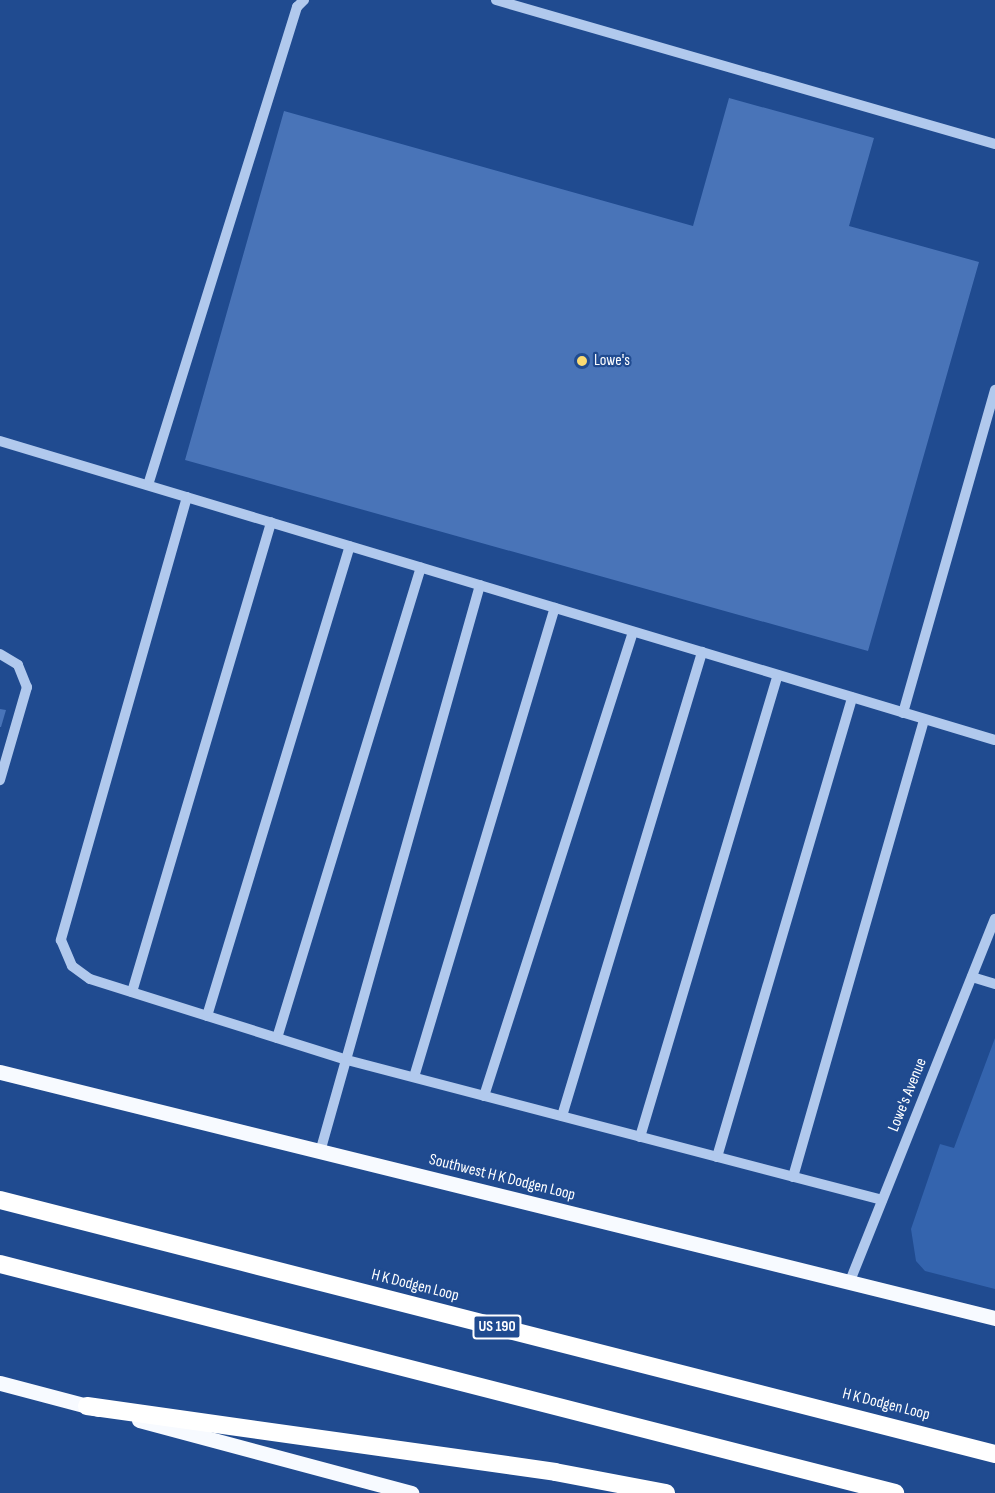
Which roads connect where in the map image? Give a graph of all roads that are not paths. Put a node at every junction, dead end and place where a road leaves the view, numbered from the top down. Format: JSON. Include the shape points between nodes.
{"nodes":[{"id":1,"x":303,"y":0,"type":"edge"},
{"id":2,"x":496,"y":0,"type":"edge"},
{"id":3,"x":995,"y":144,"type":"edge"},
{"id":4,"x":995,"y":390,"type":"edge"},
{"id":5,"x":0,"y":441,"type":"edge"},
{"id":6,"x":148,"y":485,"type":"junction"},
{"id":7,"x":187,"y":497,"type":"junction"},
{"id":8,"x":271,"y":522,"type":"junction"},
{"id":9,"x":350,"y":546,"type":"junction"},
{"id":10,"x":422,"y":568,"type":"junction"},
{"id":11,"x":480,"y":585,"type":"junction"},
{"id":12,"x":555,"y":608,"type":"junction"},
{"id":13,"x":633,"y":632,"type":"junction"},
{"id":14,"x":702,"y":652,"type":"junction"},
{"id":15,"x":0,"y":654,"type":"edge"},
{"id":16,"x":778,"y":675,"type":"junction"},
{"id":17,"x":852,"y":697,"type":"junction"},
{"id":18,"x":903,"y":712,"type":"junction"},
{"id":19,"x":924,"y":719,"type":"junction"},
{"id":20,"x":995,"y":740,"type":"edge"},
{"id":21,"x":0,"y":780,"type":"edge"},
{"id":22,"x":995,"y":919,"type":"edge"},
{"id":23,"x":993,"y":931,"type":"edge"},
{"id":24,"x":972,"y":977,"type":"junction"},
{"id":25,"x":995,"y":984,"type":"edge"},
{"id":26,"x":132,"y":992,"type":"junction"},
{"id":27,"x":207,"y":1016,"type":"junction"},
{"id":28,"x":278,"y":1038,"type":"junction"},
{"id":29,"x":346,"y":1060,"type":"junction"},
{"id":30,"x":0,"y":1072,"type":"edge"},
{"id":31,"x":414,"y":1077,"type":"junction"},
{"id":32,"x":484,"y":1096,"type":"junction"},
{"id":33,"x":562,"y":1116,"type":"junction"},
{"id":34,"x":640,"y":1137,"type":"junction"},
{"id":35,"x":320,"y":1152,"type":"junction"},
{"id":36,"x":717,"y":1157,"type":"junction"},
{"id":37,"x":793,"y":1177,"type":"junction"},
{"id":38,"x":0,"y":1200,"type":"edge"},
{"id":39,"x":882,"y":1200,"type":"junction"},
{"id":40,"x":0,"y":1264,"type":"edge"},
{"id":41,"x":850,"y":1281,"type":"junction"},
{"id":42,"x":995,"y":1318,"type":"edge"},
{"id":43,"x":0,"y":1383,"type":"edge"},
{"id":44,"x":87,"y":1406,"type":"junction"},
{"id":45,"x":995,"y":1454,"type":"edge"},
{"id":46,"x":411,"y":1493,"type":"edge"},
{"id":47,"x":666,"y":1493,"type":"edge"},
{"id":48,"x":895,"y":1493,"type":"edge"}],
"edges":[{"from":1,"to":6,"type":"street","via":[[293,19]]},
{"from":2,"to":3,"type":"street"},
{"from":4,"to":18,"type":"street"},
{"from":5,"to":6,"type":"street"},
{"from":6,"to":7,"type":"street"},
{"from":7,"to":8,"type":"street"},
{"from":7,"to":26,"type":"street","via":[[61,940],[72,966],[90,979]]},
{"from":8,"to":9,"type":"street"},
{"from":8,"to":26,"type":"street"},
{"from":9,"to":10,"type":"street"},
{"from":9,"to":27,"type":"street"},
{"from":10,"to":11,"type":"street"},
{"from":10,"to":28,"type":"street"},
{"from":11,"to":12,"type":"street"},
{"from":11,"to":29,"type":"street"},
{"from":12,"to":13,"type":"street"},
{"from":12,"to":31,"type":"street"},
{"from":13,"to":14,"type":"street"},
{"from":13,"to":32,"type":"street"},
{"from":14,"to":16,"type":"street"},
{"from":14,"to":33,"type":"street"},
{"from":15,"to":21,"type":"street","via":[[18,665],[27,687]]},
{"from":16,"to":17,"type":"street"},
{"from":16,"to":34,"type":"street"},
{"from":17,"to":18,"type":"street"},
{"from":17,"to":36,"type":"street"},
{"from":18,"to":19,"type":"street"},
{"from":19,"to":20,"type":"street"},
{"from":19,"to":37,"type":"street"},
{"from":22,"to":23,"type":"street","name":"Lowe's Avenue"},
{"from":23,"to":24,"type":"street","name":"Lowe's Avenue"},
{"from":24,"to":25,"type":"street"},
{"from":24,"to":39,"type":"street","name":"Lowe's Avenue"},
{"from":26,"to":27,"type":"street"},
{"from":27,"to":28,"type":"street"},
{"from":28,"to":29,"type":"street"},
{"from":29,"to":31,"type":"street"},
{"from":29,"to":35,"type":"street"},
{"from":30,"to":35,"type":"main road","name":"Southwest H K Dodgen Loop"},
{"from":31,"to":32,"type":"street"},
{"from":32,"to":33,"type":"street"},
{"from":33,"to":34,"type":"street"},
{"from":34,"to":36,"type":"street"},
{"from":35,"to":41,"type":"main road","name":"Southwest H K Dodgen Loop"},
{"from":36,"to":37,"type":"street"},
{"from":37,"to":39,"type":"street"},
{"from":38,"to":45,"type":"highway","name":"H K Dodgen Loop","number":"US 190"},
{"from":39,"to":41,"type":"street","name":"Lowe's Avenue"},
{"from":40,"to":48,"type":"highway"},
{"from":41,"to":42,"type":"main road","name":"Southwest H K Dodgen Loop"},
{"from":43,"to":44,"type":"main road"},
{"from":44,"to":46,"type":"main road"},
{"from":44,"to":47,"type":"highway","via":[[555,1472]]}]}
